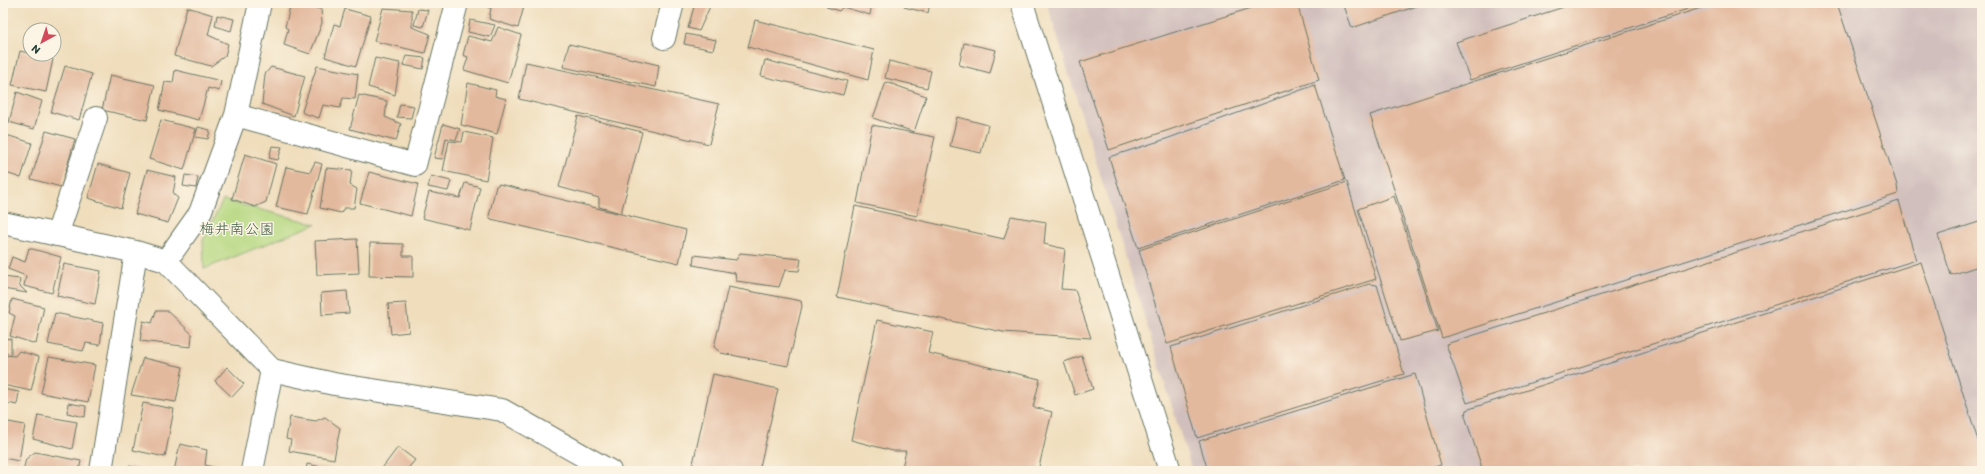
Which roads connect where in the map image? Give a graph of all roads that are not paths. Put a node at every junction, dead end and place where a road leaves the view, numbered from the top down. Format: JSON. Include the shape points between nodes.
{"nodes":[{"id":1,"x":260,"y":3,"type":"edge"},
{"id":2,"x":457,"y":3,"type":"edge"},
{"id":3,"x":673,"y":3,"type":"edge"},
{"id":4,"x":1022,"y":3,"type":"edge"},
{"id":5,"x":664,"y":38,"type":"dead end"},
{"id":6,"x":236,"y":115,"type":"junction"},
{"id":7,"x":96,"y":118,"type":"dead end"},
{"id":8,"x":3,"y":223,"type":"edge"},
{"id":9,"x":57,"y":235,"type":"junction"},
{"id":10,"x":136,"y":252,"type":"junction"},
{"id":11,"x":166,"y":261,"type":"junction"},
{"id":12,"x":272,"y":370,"type":"junction"},
{"id":13,"x":601,"y":469,"type":"edge"},
{"id":14,"x":101,"y":471,"type":"edge"},
{"id":15,"x":252,"y":471,"type":"edge"},
{"id":16,"x":1170,"y":471,"type":"edge"}],
"edges":[{"from":1,"to":6,"type":"street"},
{"from":2,"to":6,"type":"street","via":[[415,165]]},
{"from":3,"to":5,"type":"street"},
{"from":4,"to":16,"type":"street"},
{"from":6,"to":11,"type":"street","via":[[200,213]]},
{"from":7,"to":9,"type":"street"},
{"from":8,"to":9,"type":"street"},
{"from":9,"to":10,"type":"street"},
{"from":10,"to":11,"type":"street"},
{"from":10,"to":14,"type":"street"},
{"from":11,"to":12,"type":"street"},
{"from":12,"to":13,"type":"street","via":[[334,384],[502,410]]},
{"from":12,"to":15,"type":"street"}]}
